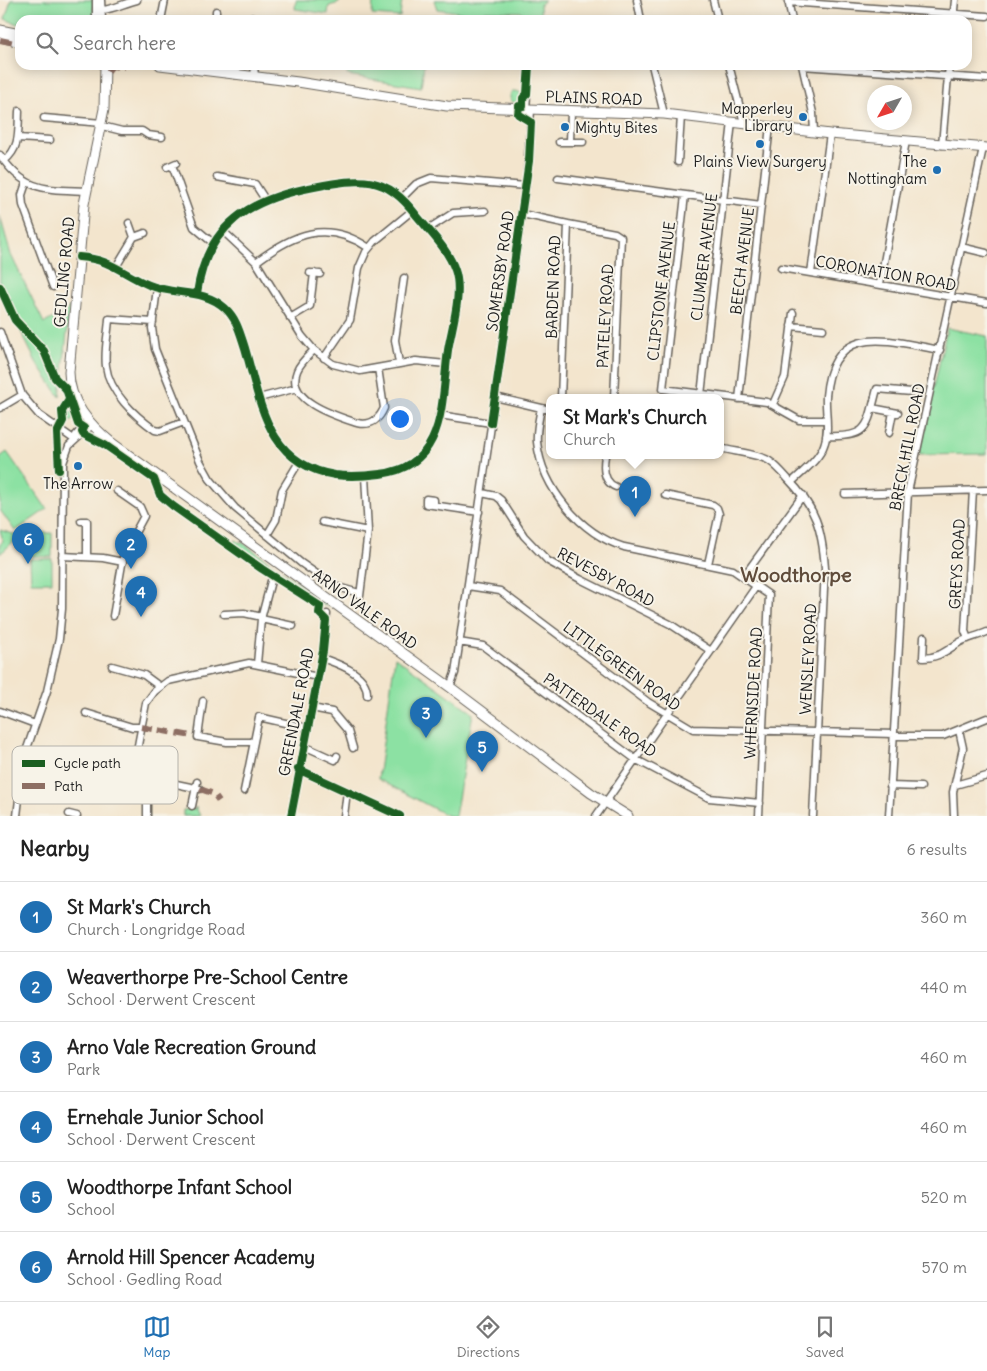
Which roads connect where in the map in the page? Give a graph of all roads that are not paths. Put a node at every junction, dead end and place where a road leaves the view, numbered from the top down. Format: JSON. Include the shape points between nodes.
{"nodes":[{"id":1,"x":96,"y":0,"type":"edge"},
{"id":2,"x":101,"y":0,"type":"edge"},
{"id":3,"x":137,"y":0,"type":"edge"},
{"id":4,"x":165,"y":0,"type":"edge"},
{"id":5,"x":637,"y":0,"type":"edge"},
{"id":6,"x":714,"y":0,"type":"edge"},
{"id":7,"x":955,"y":0,"type":"edge"},
{"id":8,"x":788,"y":1,"type":"edge"},
{"id":9,"x":102,"y":10,"type":"junction"},
{"id":10,"x":216,"y":11,"type":"dead end"},
{"id":11,"x":96,"y":15,"type":"edge"},
{"id":12,"x":102,"y":15,"type":"edge"},
{"id":13,"x":162,"y":15,"type":"edge"},
{"id":14,"x":216,"y":15,"type":"edge"},
{"id":15,"x":641,"y":15,"type":"edge"},
{"id":16,"x":717,"y":15,"type":"edge"},
{"id":17,"x":791,"y":15,"type":"edge"},
{"id":18,"x":933,"y":15,"type":"edge"},
{"id":19,"x":954,"y":15,"type":"edge"},
{"id":20,"x":972,"y":16,"type":"edge"},
{"id":21,"x":987,"y":16,"type":"edge"},
{"id":22,"x":0,"y":30,"type":"edge"},
{"id":23,"x":15,"y":33,"type":"edge"},
{"id":24,"x":0,"y":37,"type":"edge"},
{"id":25,"x":15,"y":41,"type":"edge"},
{"id":26,"x":100,"y":70,"type":"edge"},
{"id":27,"x":105,"y":70,"type":"edge"},
{"id":28,"x":218,"y":70,"type":"edge"},
{"id":29,"x":235,"y":70,"type":"edge"},
{"id":30,"x":254,"y":70,"type":"edge"},
{"id":31,"x":529,"y":70,"type":"edge"},
{"id":32,"x":653,"y":70,"type":"edge"},
{"id":33,"x":730,"y":70,"type":"edge"},
{"id":34,"x":803,"y":70,"type":"edge"},
{"id":35,"x":860,"y":70,"type":"edge"},
{"id":36,"x":949,"y":70,"type":"edge"},
{"id":37,"x":235,"y":75,"type":"junction"},
{"id":38,"x":948,"y":76,"type":"junction"},
{"id":39,"x":255,"y":77,"type":"junction"},
{"id":40,"x":987,"y":79,"type":"edge"},
{"id":41,"x":105,"y":98,"type":"junction"},
{"id":42,"x":528,"y":110,"type":"junction"},
{"id":43,"x":571,"y":111,"type":"junction"},
{"id":44,"x":17,"y":114,"type":"dead end"},
{"id":45,"x":664,"y":114,"type":"junction"},
{"id":46,"x":682,"y":116,"type":"junction"},
{"id":47,"x":44,"y":118,"type":"dead end"},
{"id":48,"x":732,"y":122,"type":"junction"},
{"id":49,"x":744,"y":123,"type":"junction"},
{"id":50,"x":102,"y":124,"type":"junction"},
{"id":51,"x":770,"y":126,"type":"junction"},
{"id":52,"x":814,"y":132,"type":"junction"},
{"id":53,"x":830,"y":134,"type":"junction"},
{"id":54,"x":162,"y":137,"type":"dead end"},
{"id":55,"x":18,"y":138,"type":"junction"},
{"id":56,"x":50,"y":140,"type":"dead end"},
{"id":57,"x":906,"y":141,"type":"junction"},
{"id":58,"x":558,"y":142,"type":"dead end"},
{"id":59,"x":570,"y":142,"type":"junction"},
{"id":60,"x":583,"y":142,"type":"dead end"},
{"id":61,"x":942,"y":145,"type":"junction"},
{"id":62,"x":985,"y":148,"type":"edge"},
{"id":63,"x":2,"y":158,"type":"edge"},
{"id":64,"x":678,"y":162,"type":"dead end"},
{"id":65,"x":172,"y":165,"type":"dead end"},
{"id":66,"x":220,"y":176,"type":"dead end"},
{"id":67,"x":558,"y":178,"type":"dead end"},
{"id":68,"x":26,"y":183,"type":"junction"},
{"id":69,"x":526,"y":186,"type":"junction"},
{"id":70,"x":86,"y":191,"type":"junction"},
{"id":71,"x":686,"y":195,"type":"junction"},
{"id":72,"x":402,"y":198,"type":"junction"},
{"id":73,"x":266,"y":201,"type":"junction"},
{"id":74,"x":723,"y":201,"type":"junction"},
{"id":75,"x":761,"y":205,"type":"junction"},
{"id":76,"x":413,"y":210,"type":"junction"},
{"id":77,"x":485,"y":211,"type":"dead end"},
{"id":78,"x":522,"y":214,"type":"junction"},
{"id":79,"x":128,"y":223,"type":"dead end"},
{"id":80,"x":568,"y":224,"type":"junction"},
{"id":81,"x":428,"y":229,"type":"junction"},
{"id":82,"x":223,"y":231,"type":"junction"},
{"id":83,"x":145,"y":233,"type":"dead end"},
{"id":84,"x":134,"y":237,"type":"junction"},
{"id":85,"x":213,"y":243,"type":"junction"},
{"id":86,"x":961,"y":247,"type":"junction"},
{"id":87,"x":369,"y":248,"type":"junction"},
{"id":88,"x":986,"y":253,"type":"edge"},
{"id":89,"x":79,"y":257,"type":"junction"},
{"id":90,"x":256,"y":262,"type":"junction"},
{"id":91,"x":116,"y":267,"type":"junction"},
{"id":92,"x":782,"y":268,"type":"dead end"},
{"id":93,"x":811,"y":273,"type":"junction"},
{"id":94,"x":315,"y":274,"type":"dead end"},
{"id":95,"x":404,"y":278,"type":"dead end"},
{"id":96,"x":880,"y":284,"type":"junction"},
{"id":97,"x":54,"y":287,"type":"dead end"},
{"id":98,"x":157,"y":288,"type":"junction"},
{"id":99,"x":197,"y":293,"type":"junction"},
{"id":100,"x":950,"y":296,"type":"junction"},
{"id":101,"x":987,"y":303,"type":"edge"},
{"id":102,"x":792,"y":313,"type":"dead end"},
{"id":103,"x":290,"y":318,"type":"junction"},
{"id":104,"x":101,"y":319,"type":"dead end"},
{"id":105,"x":109,"y":320,"type":"junction"},
{"id":106,"x":153,"y":322,"type":"junction"},
{"id":107,"x":791,"y":326,"type":"junction"},
{"id":108,"x":823,"y":329,"type":"dead end"},
{"id":109,"x":0,"y":332,"type":"edge"},
{"id":110,"x":314,"y":350,"type":"junction"},
{"id":111,"x":939,"y":350,"type":"junction"},
{"id":112,"x":324,"y":358,"type":"junction"},
{"id":113,"x":399,"y":363,"type":"junction"},
{"id":114,"x":446,"y":364,"type":"junction"},
{"id":115,"x":378,"y":368,"type":"junction"},
{"id":116,"x":296,"y":388,"type":"junction"},
{"id":117,"x":912,"y":392,"type":"dead end"},
{"id":118,"x":561,"y":394,"type":"edge"},
{"id":119,"x":614,"y":394,"type":"edge"},
{"id":120,"x":693,"y":394,"type":"edge"},
{"id":121,"x":701,"y":394,"type":"edge"},
{"id":122,"x":22,"y":395,"type":"junction"},
{"id":123,"x":495,"y":397,"type":"junction"},
{"id":124,"x":724,"y":397,"type":"edge"},
{"id":125,"x":259,"y":398,"type":"junction"},
{"id":126,"x":738,"y":399,"type":"junction"},
{"id":127,"x":773,"y":404,"type":"junction"},
{"id":128,"x":0,"y":408,"type":"edge"},
{"id":129,"x":541,"y":408,"type":"junction"},
{"id":130,"x":872,"y":408,"type":"junction"},
{"id":131,"x":546,"y":409,"type":"edge"},
{"id":132,"x":439,"y":414,"type":"junction"},
{"id":133,"x":826,"y":420,"type":"junction"},
{"id":134,"x":184,"y":422,"type":"junction"},
{"id":135,"x":90,"y":423,"type":"junction"},
{"id":136,"x":491,"y":423,"type":"junction"},
{"id":137,"x":889,"y":433,"type":"dead end"},
{"id":138,"x":826,"y":436,"type":"junction"},
{"id":139,"x":75,"y":440,"type":"junction"},
{"id":140,"x":724,"y":449,"type":"edge"},
{"id":141,"x":605,"y":459,"type":"edge"},
{"id":142,"x":299,"y":462,"type":"junction"},
{"id":143,"x":364,"y":476,"type":"junction"},
{"id":144,"x":792,"y":482,"type":"junction"},
{"id":145,"x":616,"y":486,"type":"dead end"},
{"id":146,"x":973,"y":490,"type":"junction"},
{"id":147,"x":987,"y":490,"type":"edge"},
{"id":148,"x":116,"y":491,"type":"dead end"},
{"id":149,"x":908,"y":492,"type":"junction"},
{"id":150,"x":482,"y":493,"type":"junction"},
{"id":151,"x":845,"y":494,"type":"dead end"},
{"id":152,"x":665,"y":495,"type":"dead end"},
{"id":153,"x":803,"y":495,"type":"junction"},
{"id":154,"x":434,"y":505,"type":"dead end"},
{"id":155,"x":479,"y":512,"type":"junction"},
{"id":156,"x":81,"y":521,"type":"dead end"},
{"id":157,"x":324,"y":521,"type":"dead end"},
{"id":158,"x":368,"y":531,"type":"junction"},
{"id":159,"x":267,"y":535,"type":"junction"},
{"id":160,"x":62,"y":556,"type":"junction"},
{"id":161,"x":87,"y":556,"type":"junction"},
{"id":162,"x":123,"y":562,"type":"junction"},
{"id":163,"x":708,"y":564,"type":"junction"},
{"id":164,"x":747,"y":578,"type":"junction"},
{"id":165,"x":271,"y":581,"type":"dead end"},
{"id":166,"x":757,"y":585,"type":"junction"},
{"id":167,"x":468,"y":586,"type":"junction"},
{"id":168,"x":224,"y":614,"type":"dead end"},
{"id":169,"x":113,"y":616,"type":"dead end"},
{"id":170,"x":325,"y":617,"type":"dead end"},
{"id":171,"x":261,"y":618,"type":"junction"},
{"id":172,"x":290,"y":623,"type":"dead end"},
{"id":173,"x":987,"y":632,"type":"edge"},
{"id":174,"x":924,"y":637,"type":"dead end"},
{"id":175,"x":968,"y":639,"type":"junction"},
{"id":176,"x":460,"y":642,"type":"junction"},
{"id":177,"x":711,"y":651,"type":"junction"},
{"id":178,"x":322,"y":658,"type":"junction"},
{"id":179,"x":257,"y":664,"type":"junction"},
{"id":180,"x":112,"y":666,"type":"dead end"},
{"id":181,"x":318,"y":677,"type":"junction"},
{"id":182,"x":159,"y":686,"type":"junction"},
{"id":183,"x":450,"y":687,"type":"junction"},
{"id":184,"x":375,"y":695,"type":"dead end"},
{"id":185,"x":203,"y":701,"type":"dead end"},
{"id":186,"x":312,"y":708,"type":"junction"},
{"id":187,"x":0,"y":711,"type":"edge"},
{"id":188,"x":86,"y":712,"type":"dead end"},
{"id":189,"x":666,"y":715,"type":"junction"},
{"id":190,"x":987,"y":718,"type":"edge"},
{"id":191,"x":35,"y":724,"type":"junction"},
{"id":192,"x":142,"y":727,"type":"junction"},
{"id":193,"x":308,"y":728,"type":"junction"},
{"id":194,"x":959,"y":730,"type":"junction"},
{"id":195,"x":763,"y":731,"type":"junction"},
{"id":196,"x":817,"y":732,"type":"junction"},
{"id":197,"x":894,"y":735,"type":"junction"},
{"id":198,"x":254,"y":742,"type":"junction"},
{"id":199,"x":350,"y":745,"type":"dead end"},
{"id":200,"x":28,"y":746,"type":"edge"},
{"id":201,"x":138,"y":746,"type":"edge"},
{"id":202,"x":304,"y":746,"type":"junction"},
{"id":203,"x":337,"y":756,"type":"dead end"},
{"id":204,"x":635,"y":759,"type":"junction"},
{"id":205,"x":298,"y":769,"type":"junction"},
{"id":206,"x":987,"y":776,"type":"edge"},
{"id":207,"x":178,"y":783,"type":"edge"},
{"id":208,"x":918,"y":785,"type":"dead end"},
{"id":209,"x":955,"y":785,"type":"junction"},
{"id":210,"x":890,"y":786,"type":"junction"},
{"id":211,"x":244,"y":791,"type":"dead end"},
{"id":212,"x":348,"y":791,"type":"junction"},
{"id":213,"x":605,"y":803,"type":"junction"},
{"id":214,"x":760,"y":803,"type":"junction"},
{"id":215,"x":192,"y":806,"type":"dead end"},
{"id":216,"x":291,"y":816,"type":"edge"},
{"id":217,"x":344,"y":816,"type":"edge"},
{"id":218,"x":400,"y":816,"type":"edge"},
{"id":219,"x":596,"y":816,"type":"edge"},
{"id":220,"x":628,"y":816,"type":"edge"},
{"id":221,"x":759,"y":816,"type":"edge"},
{"id":222,"x":813,"y":816,"type":"edge"},
{"id":223,"x":889,"y":816,"type":"edge"},
{"id":224,"x":954,"y":816,"type":"edge"}],
"edges":[{"from":1,"to":11,"type":"street"},
{"from":2,"to":9,"type":"street"},
{"from":3,"to":9,"type":"street","via":[[118,9]]},
{"from":4,"to":13,"type":"street"},
{"from":5,"to":15,"type":"street"},
{"from":6,"to":16,"type":"street"},
{"from":7,"to":19,"type":"street"},
{"from":8,"to":17,"type":"street"},
{"from":8,"to":18,"type":"street"},
{"from":9,"to":12,"type":"street"},
{"from":10,"to":14,"type":"street"},
{"from":20,"to":21,"type":"street"},
{"from":22,"to":23,"type":"main road"},
{"from":24,"to":25,"type":"main road"},
{"from":26,"to":41,"type":"main road","name":"GEDLING ROAD"},
{"from":27,"to":41,"type":"main road","name":"GEDLING ROAD"},
{"from":28,"to":37,"type":"main road","name":"PLAINS ROAD"},
{"from":29,"to":37,"type":"street"},
{"from":30,"to":39,"type":"street"},
{"from":31,"to":42,"type":"street","name":"SOMERSBY ROAD"},
{"from":32,"to":45,"type":"street"},
{"from":33,"to":49,"type":"street"},
{"from":34,"to":52,"type":"street"},
{"from":35,"to":38,"type":"street"},
{"from":36,"to":38,"type":"street"},
{"from":37,"to":39,"type":"main road","name":"PLAINS ROAD"},
{"from":38,"to":40,"type":"street"},
{"from":38,"to":61,"type":"street"},
{"from":39,"to":42,"type":"main road","name":"PLAINS ROAD","via":[[448,106]]},
{"from":41,"to":50,"type":"main road","name":"GEDLING ROAD"},
{"from":42,"to":43,"type":"main road","name":"PLAINS ROAD"},
{"from":42,"to":69,"type":"street","name":"SOMERSBY ROAD"},
{"from":43,"to":45,"type":"main road","name":"PLAINS ROAD"},
{"from":43,"to":59,"type":"street"},
{"from":44,"to":55,"type":"street"},
{"from":45,"to":46,"type":"main road","name":"PLAINS ROAD"},
{"from":46,"to":48,"type":"main road","name":"PLAINS ROAD"},
{"from":46,"to":64,"type":"street"},
{"from":47,"to":50,"type":"street"},
{"from":48,"to":49,"type":"main road","name":"PLAINS ROAD"},
{"from":48,"to":74,"type":"street","name":"CLUMBER AVENUE"},
{"from":49,"to":51,"type":"main road","name":"PLAINS ROAD"},
{"from":50,"to":54,"type":"street","via":[[122,131],[142,131],[148,136]]},
{"from":50,"to":70,"type":"main road","name":"GEDLING ROAD"},
{"from":51,"to":52,"type":"main road","name":"PLAINS ROAD"},
{"from":51,"to":75,"type":"street","name":"BEECH AVENUE"},
{"from":52,"to":53,"type":"main road","name":"PLAINS ROAD"},
{"from":53,"to":57,"type":"main road","name":"PLAINS ROAD"},
{"from":53,"to":93,"type":"street"},
{"from":55,"to":56,"type":"street"},
{"from":55,"to":63,"type":"street","via":[[14,152]]},
{"from":57,"to":61,"type":"main road","name":"PLAINS ROAD"},
{"from":57,"to":96,"type":"street"},
{"from":58,"to":59,"type":"street"},
{"from":59,"to":60,"type":"street"},
{"from":61,"to":62,"type":"main road","name":"PLAINS ROAD"},
{"from":62,"to":86,"type":"street","name":"BRECK HILL ROAD"},
{"from":63,"to":68,"type":"street"},
{"from":65,"to":85,"type":"street","via":[[194,227]]},
{"from":66,"to":73,"type":"street","via":[[255,184]]},
{"from":67,"to":71,"type":"street"},
{"from":68,"to":70,"type":"street","via":[[43,189]]},
{"from":68,"to":97,"type":"street","via":[[23,205],[51,270]]},
{"from":69,"to":72,"type":"street","via":[[431,178],[416,184]]},
{"from":69,"to":78,"type":"street","name":"SOMERSBY ROAD"},
{"from":70,"to":89,"type":"main road","name":"GEDLING ROAD"},
{"from":71,"to":74,"type":"street"},
{"from":71,"to":120,"type":"street","name":"CLIPSTONE AVENUE","via":[[663,390]]},
{"from":72,"to":73,"type":"street","via":[[382,184],[359,179],[292,191]]},
{"from":72,"to":76,"type":"street"},
{"from":73,"to":82,"type":"street","via":[[242,213]]},
{"from":74,"to":75,"type":"street"},
{"from":74,"to":121,"type":"street","name":"CLUMBER AVENUE"},
{"from":75,"to":126,"type":"street","name":"BEECH AVENUE"},
{"from":76,"to":81,"type":"street"},
{"from":76,"to":87,"type":"street"},
{"from":77,"to":81,"type":"street","via":[[453,213]]},
{"from":78,"to":80,"type":"street","name":"BARDEN ROAD"},
{"from":78,"to":123,"type":"street","name":"SOMERSBY ROAD"},
{"from":79,"to":84,"type":"street"},
{"from":80,"to":118,"type":"street","name":"BARDEN ROAD"},
{"from":80,"to":119,"type":"street","name":"PATELEY ROAD","via":[[620,236]]},
{"from":81,"to":114,"type":"street","via":[[450,258],[457,280]]},
{"from":82,"to":85,"type":"street"},
{"from":82,"to":90,"type":"street"},
{"from":83,"to":84,"type":"street"},
{"from":84,"to":91,"type":"street"},
{"from":85,"to":99,"type":"street","via":[[201,267]]},
{"from":86,"to":88,"type":"street"},
{"from":86,"to":100,"type":"street","name":"BRECK HILL ROAD"},
{"from":87,"to":90,"type":"street","via":[[344,235],[321,233],[288,240]]},
{"from":87,"to":112,"type":"street","via":[[359,268],[350,320]]},
{"from":89,"to":91,"type":"street","via":[[101,259]]},
{"from":89,"to":135,"type":"main road","name":"GEDLING ROAD","via":[[69,379],[73,396]]},
{"from":90,"to":103,"type":"street"},
{"from":91,"to":98,"type":"street"},
{"from":92,"to":93,"type":"street","name":"CORONATION ROAD"},
{"from":93,"to":96,"type":"street","name":"CORONATION ROAD"},
{"from":94,"to":103,"type":"street","via":[[310,306]]},
{"from":95,"to":113,"type":"street","via":[[395,340]]},
{"from":96,"to":100,"type":"street","name":"CORONATION ROAD"},
{"from":98,"to":99,"type":"street"},
{"from":98,"to":106,"type":"street"},
{"from":99,"to":125,"type":"street","via":[[215,300],[236,321]]},
{"from":100,"to":101,"type":"street","name":"CORONATION ROAD"},
{"from":100,"to":111,"type":"street","name":"BRECK HILL ROAD"},
{"from":102,"to":107,"type":"street"},
{"from":103,"to":110,"type":"street"},
{"from":104,"to":105,"type":"street"},
{"from":105,"to":106,"type":"street"},
{"from":105,"to":134,"type":"street","via":[[106,365],[114,389],[155,430]]},
{"from":106,"to":134,"type":"street","via":[[156,349]]},
{"from":107,"to":108,"type":"street"},
{"from":107,"to":127,"type":"street","via":[[785,377]]},
{"from":109,"to":122,"type":"street"},
{"from":110,"to":112,"type":"street"},
{"from":110,"to":116,"type":"street","via":[[297,369]]},
{"from":111,"to":133,"type":"street","via":[[882,339],[852,345],[842,352],[832,368],[827,388]]},
{"from":111,"to":149,"type":"street","name":"BRECK HILL ROAD"},
{"from":112,"to":115,"type":"street","via":[[350,370]]},
{"from":113,"to":114,"type":"street"},
{"from":113,"to":115,"type":"street"},
{"from":114,"to":132,"type":"street"},
{"from":115,"to":116,"type":"street","via":[[385,406],[378,419],[368,423],[353,422],[308,402]]},
{"from":116,"to":125,"type":"street"},
{"from":117,"to":130,"type":"street","via":[[876,385]]},
{"from":122,"to":128,"type":"street"},
{"from":122,"to":139,"type":"street","via":[[39,415]]},
{"from":123,"to":129,"type":"street"},
{"from":123,"to":136,"type":"street","name":"SOMERSBY ROAD"},
{"from":124,"to":126,"type":"street"},
{"from":125,"to":142,"type":"street","via":[[275,440]]},
{"from":126,"to":127,"type":"street"},
{"from":127,"to":133,"type":"street","via":[[799,420]]},
{"from":129,"to":131,"type":"street"},
{"from":129,"to":163,"type":"street","name":"WHERNSIDE ROAD","via":[[537,436],[542,462],[559,495],[584,525],[615,544]]},
{"from":130,"to":137,"type":"street","via":[[895,413]]},
{"from":130,"to":138,"type":"street","via":[[869,420],[860,432],[845,437]]},
{"from":132,"to":136,"type":"street"},
{"from":132,"to":143,"type":"street","via":[[432,442],[416,462],[390,473]]},
{"from":133,"to":138,"type":"street"},
{"from":134,"to":159,"type":"street","via":[[202,465],[215,486]]},
{"from":135,"to":139,"type":"street"},
{"from":135,"to":183,"type":"main road","name":"ARNO VALE ROAD","via":[[188,499]]},
{"from":136,"to":150,"type":"street","name":"SOMERSBY ROAD"},
{"from":138,"to":144,"type":"street","via":[[820,454]]},
{"from":139,"to":160,"type":"street","via":[[65,452],[63,463]]},
{"from":140,"to":144,"type":"street","name":"WENSLEY ROAD","via":[[768,460]]},
{"from":141,"to":145,"type":"street","via":[[606,478]]},
{"from":142,"to":143,"type":"street","via":[[334,475]]},
{"from":142,"to":159,"type":"street","via":[[282,490],[276,520]]},
{"from":143,"to":158,"type":"street"},
{"from":144,"to":153,"type":"street","name":"WENSLEY ROAD"},
{"from":146,"to":147,"type":"street"},
{"from":146,"to":149,"type":"street"},
{"from":146,"to":175,"type":"street","name":"GREYS ROAD","via":[[965,631]]},
{"from":148,"to":162,"type":"street","via":[[140,507],[144,516],[128,544]]},
{"from":149,"to":151,"type":"street"},
{"from":149,"to":197,"type":"street","name":"BRECK HILL ROAD"},
{"from":150,"to":155,"type":"street","name":"SOMERSBY ROAD"},
{"from":150,"to":177,"type":"street","name":"REVESBY ROAD","via":[[502,500],[527,540],[552,563],[670,624]]},
{"from":152,"to":163,"type":"street","via":[[718,508]]},
{"from":153,"to":164,"type":"street"},
{"from":153,"to":196,"type":"street","name":"WENSLEY ROAD","via":[[819,522],[825,568]]},
{"from":154,"to":155,"type":"street"},
{"from":155,"to":167,"type":"street","name":"SOMERSBY ROAD"},
{"from":156,"to":161,"type":"street","via":[[87,521]]},
{"from":157,"to":158,"type":"street"},
{"from":158,"to":159,"type":"street","via":[[360,595],[330,584]]},
{"from":160,"to":161,"type":"street"},
{"from":160,"to":191,"type":"street","via":[[59,639],[47,691]]},
{"from":161,"to":162,"type":"street"},
{"from":162,"to":169,"type":"street"},
{"from":163,"to":164,"type":"street","name":"WHERNSIDE ROAD","via":[[733,570]]},
{"from":164,"to":166,"type":"street","name":"WHERNSIDE ROAD"},
{"from":165,"to":171,"type":"street"},
{"from":166,"to":177,"type":"street"},
{"from":166,"to":195,"type":"street","name":"WHERNSIDE ROAD","via":[[770,598]]},
{"from":167,"to":176,"type":"street","name":"SOMERSBY ROAD"},
{"from":167,"to":189,"type":"street","name":"LITTLEGREEN ROAD","via":[[500,591]]},
{"from":168,"to":171,"type":"street","via":[[233,611]]},
{"from":170,"to":178,"type":"street","name":"GREENDALE ROAD"},
{"from":171,"to":172,"type":"street"},
{"from":171,"to":179,"type":"street"},
{"from":173,"to":175,"type":"street"},
{"from":174,"to":175,"type":"street","via":[[923,661],[946,653]]},
{"from":176,"to":183,"type":"street","name":"SOMERSBY ROAD"},
{"from":176,"to":204,"type":"street","name":"PATTERDALE ROAD","via":[[482,646]]},
{"from":177,"to":189,"type":"street"},
{"from":178,"to":181,"type":"street","name":"GREENDALE ROAD"},
{"from":178,"to":184,"type":"street","via":[[350,669],[362,681],[367,693]]},
{"from":179,"to":181,"type":"street"},
{"from":179,"to":182,"type":"street","via":[[172,679]]},
{"from":180,"to":182,"type":"street","via":[[144,675]]},
{"from":181,"to":186,"type":"street","name":"GREENDALE ROAD"},
{"from":182,"to":192,"type":"street","via":[[146,703]]},
{"from":183,"to":213,"type":"main road","name":"ARNO VALE ROAD"},
{"from":185,"to":198,"type":"street","via":[[195,736],[227,742]]},
{"from":186,"to":193,"type":"street","name":"GREENDALE ROAD"},
{"from":186,"to":199,"type":"street","via":[[332,712],[348,731]]},
{"from":187,"to":191,"type":"street"},
{"from":188,"to":192,"type":"street","via":[[95,711],[132,727]]},
{"from":189,"to":195,"type":"street","name":"LITTLEGREEN ROAD","via":[[696,730]]},
{"from":189,"to":204,"type":"street"},
{"from":190,"to":194,"type":"street","name":"LITTLEGREEN ROAD"},
{"from":191,"to":200,"type":"street"},
{"from":192,"to":201,"type":"street"},
{"from":193,"to":198,"type":"street","via":[[259,714]]},
{"from":193,"to":202,"type":"street","name":"GREENDALE ROAD"},
{"from":194,"to":197,"type":"street","name":"LITTLEGREEN ROAD","via":[[933,737]]},
{"from":194,"to":209,"type":"street","via":[[964,748]]},
{"from":195,"to":196,"type":"street","name":"LITTLEGREEN ROAD"},
{"from":195,"to":214,"type":"street","name":"WHERNSIDE ROAD"},
{"from":196,"to":197,"type":"street","name":"LITTLEGREEN ROAD"},
{"from":196,"to":222,"type":"street","name":"WENSLEY ROAD"},
{"from":197,"to":210,"type":"street","name":"BRECK HILL ROAD"},
{"from":198,"to":211,"type":"street"},
{"from":202,"to":203,"type":"street","via":[[335,760]]},
{"from":202,"to":205,"type":"street","name":"GREENDALE ROAD"},
{"from":204,"to":213,"type":"street"},
{"from":204,"to":214,"type":"street","name":"PATTERDALE ROAD","via":[[709,798]]},
{"from":205,"to":212,"type":"street"},
{"from":205,"to":216,"type":"street","name":"GREENDALE ROAD"},
{"from":206,"to":209,"type":"street"},
{"from":207,"to":215,"type":"street","via":[[198,787]]},
{"from":208,"to":210,"type":"street"},
{"from":209,"to":224,"type":"street"},
{"from":210,"to":223,"type":"street","name":"BRECK HILL ROAD"},
{"from":212,"to":217,"type":"street"},
{"from":212,"to":218,"type":"street"},
{"from":213,"to":219,"type":"street"},
{"from":213,"to":220,"type":"main road","name":"ARNO VALE ROAD"},
{"from":214,"to":221,"type":"street","name":"WHERNSIDE ROAD"}]}
